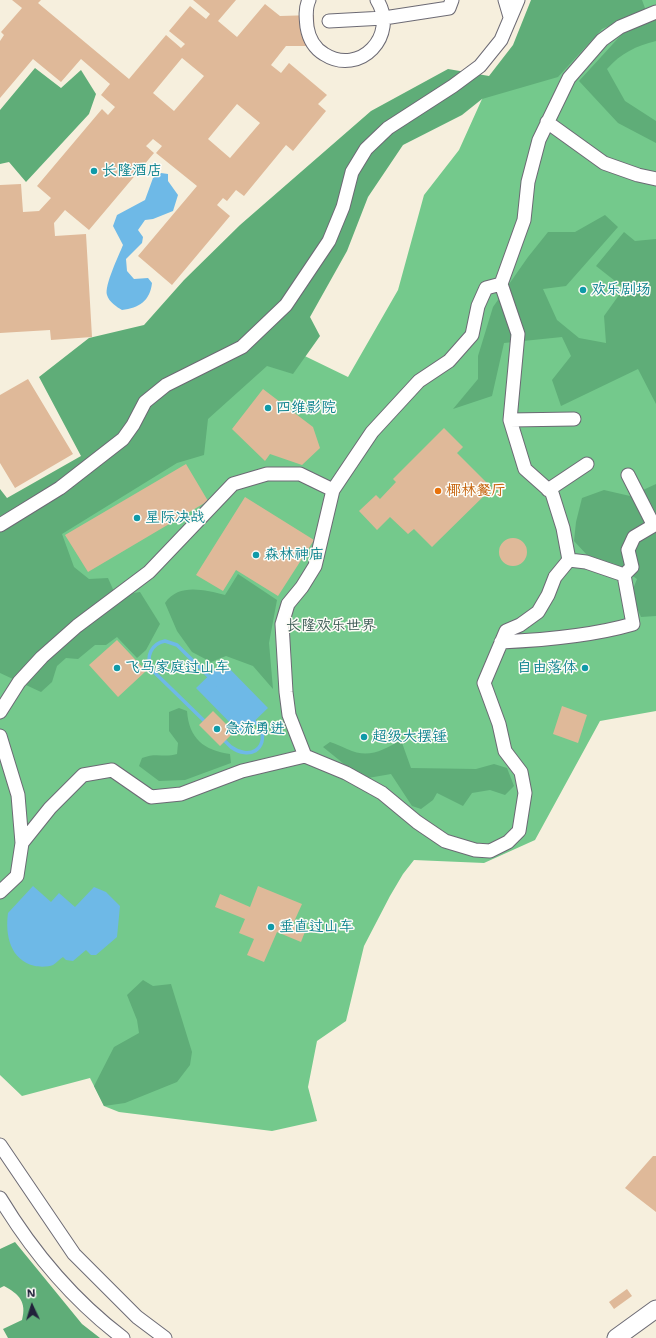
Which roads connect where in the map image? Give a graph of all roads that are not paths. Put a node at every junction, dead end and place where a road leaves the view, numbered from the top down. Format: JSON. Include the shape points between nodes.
{"nodes":[{"id":1,"x":309,"y":0,"type":"edge"},
{"id":2,"x":377,"y":0,"type":"edge"},
{"id":3,"x":452,"y":0,"type":"edge"},
{"id":4,"x":505,"y":0,"type":"edge"},
{"id":5,"x":518,"y":0,"type":"edge"},
{"id":6,"x":656,"y":12,"type":"edge"},
{"id":7,"x":510,"y":17,"type":"junction"},
{"id":8,"x":384,"y":18,"type":"junction"},
{"id":9,"x":329,"y":21,"type":"dead end"},
{"id":10,"x":547,"y":122,"type":"junction"},
{"id":11,"x":656,"y":179,"type":"edge"},
{"id":12,"x":501,"y":284,"type":"junction"},
{"id":13,"x":510,"y":420,"type":"junction"},
{"id":14,"x":574,"y":420,"type":"dead end"},
{"id":15,"x":587,"y":464,"type":"dead end"},
{"id":16,"x":628,"y":475,"type":"dead end"},
{"id":17,"x":333,"y":490,"type":"junction"},
{"id":18,"x":548,"y":490,"type":"junction"},
{"id":19,"x":654,"y":524,"type":"edge"},
{"id":20,"x":0,"y":525,"type":"edge"},
{"id":21,"x":569,"y":560,"type":"junction"},
{"id":22,"x":624,"y":575,"type":"junction"},
{"id":23,"x":501,"y":642,"type":"junction"},
{"id":24,"x":0,"y":712,"type":"edge"},
{"id":25,"x":0,"y":736,"type":"edge"},
{"id":26,"x":305,"y":756,"type":"junction"},
{"id":27,"x":22,"y":843,"type":"junction"},
{"id":28,"x":0,"y":892,"type":"edge"},
{"id":29,"x":0,"y":1145,"type":"edge"},
{"id":30,"x":0,"y":1198,"type":"edge"},
{"id":31,"x":656,"y":1310,"type":"edge"},
{"id":32,"x":123,"y":1338,"type":"edge"},
{"id":33,"x":165,"y":1338,"type":"edge"},
{"id":34,"x":616,"y":1338,"type":"edge"}],
"edges":[{"from":1,"to":8,"type":"street","via":[[306,19],[308,37],[318,50],[331,58],[346,62],[361,58],[372,50],[384,28]]},
{"from":2,"to":8,"type":"street"},
{"from":3,"to":8,"type":"street","via":[[449,8]]},
{"from":4,"to":7,"type":"street"},
{"from":5,"to":7,"type":"street"},
{"from":6,"to":10,"type":"street","via":[[620,27],[602,40],[569,78]]},
{"from":7,"to":20,"type":"street","via":[[502,40],[480,66],[388,128],[366,149],[352,172],[343,207],[329,241],[286,305],[242,346],[166,384],[145,402],[123,439],[60,488]]},
{"from":8,"to":9,"type":"street"},
{"from":10,"to":11,"type":"street","via":[[604,163]]},
{"from":10,"to":12,"type":"street","via":[[539,140],[528,182],[524,220]]},
{"from":12,"to":13,"type":"street","via":[[518,334]]},
{"from":12,"to":17,"type":"street","via":[[486,288],[478,306],[472,335],[449,361],[419,381],[372,432]]},
{"from":13,"to":14,"type":"street"},
{"from":13,"to":18,"type":"street","via":[[525,469]]},
{"from":15,"to":18,"type":"street"},
{"from":16,"to":19,"type":"street"},
{"from":17,"to":24,"type":"street","via":[[300,474],[267,474],[233,484],[149,572],[77,626],[42,657],[19,682]]},
{"from":17,"to":26,"type":"street","via":[[315,566],[288,604],[282,624],[289,716]]},
{"from":18,"to":21,"type":"street","via":[[552,493],[563,528]]},
{"from":19,"to":22,"type":"street","via":[[634,537],[628,550],[632,567]]},
{"from":21,"to":22,"type":"street","via":[[586,562]]},
{"from":21,"to":23,"type":"street","via":[[555,577],[538,612],[506,631]]},
{"from":22,"to":23,"type":"street","via":[[633,624],[611,630],[541,640]]},
{"from":23,"to":26,"type":"street","via":[[484,683],[506,751],[521,772],[525,793],[519,830],[508,842],[490,851],[475,850],[445,841],[382,793],[346,772]]},
{"from":25,"to":27,"type":"street","via":[[18,795]]},
{"from":26,"to":27,"type":"street","via":[[242,771],[181,794],[151,797],[112,770],[83,775],[50,808]]},
{"from":27,"to":28,"type":"street","via":[[17,876]]},
{"from":29,"to":33,"type":"street","via":[[74,1254],[137,1317]]},
{"from":30,"to":32,"type":"street","via":[[66,1288]]},
{"from":31,"to":34,"type":"main road"}]}
